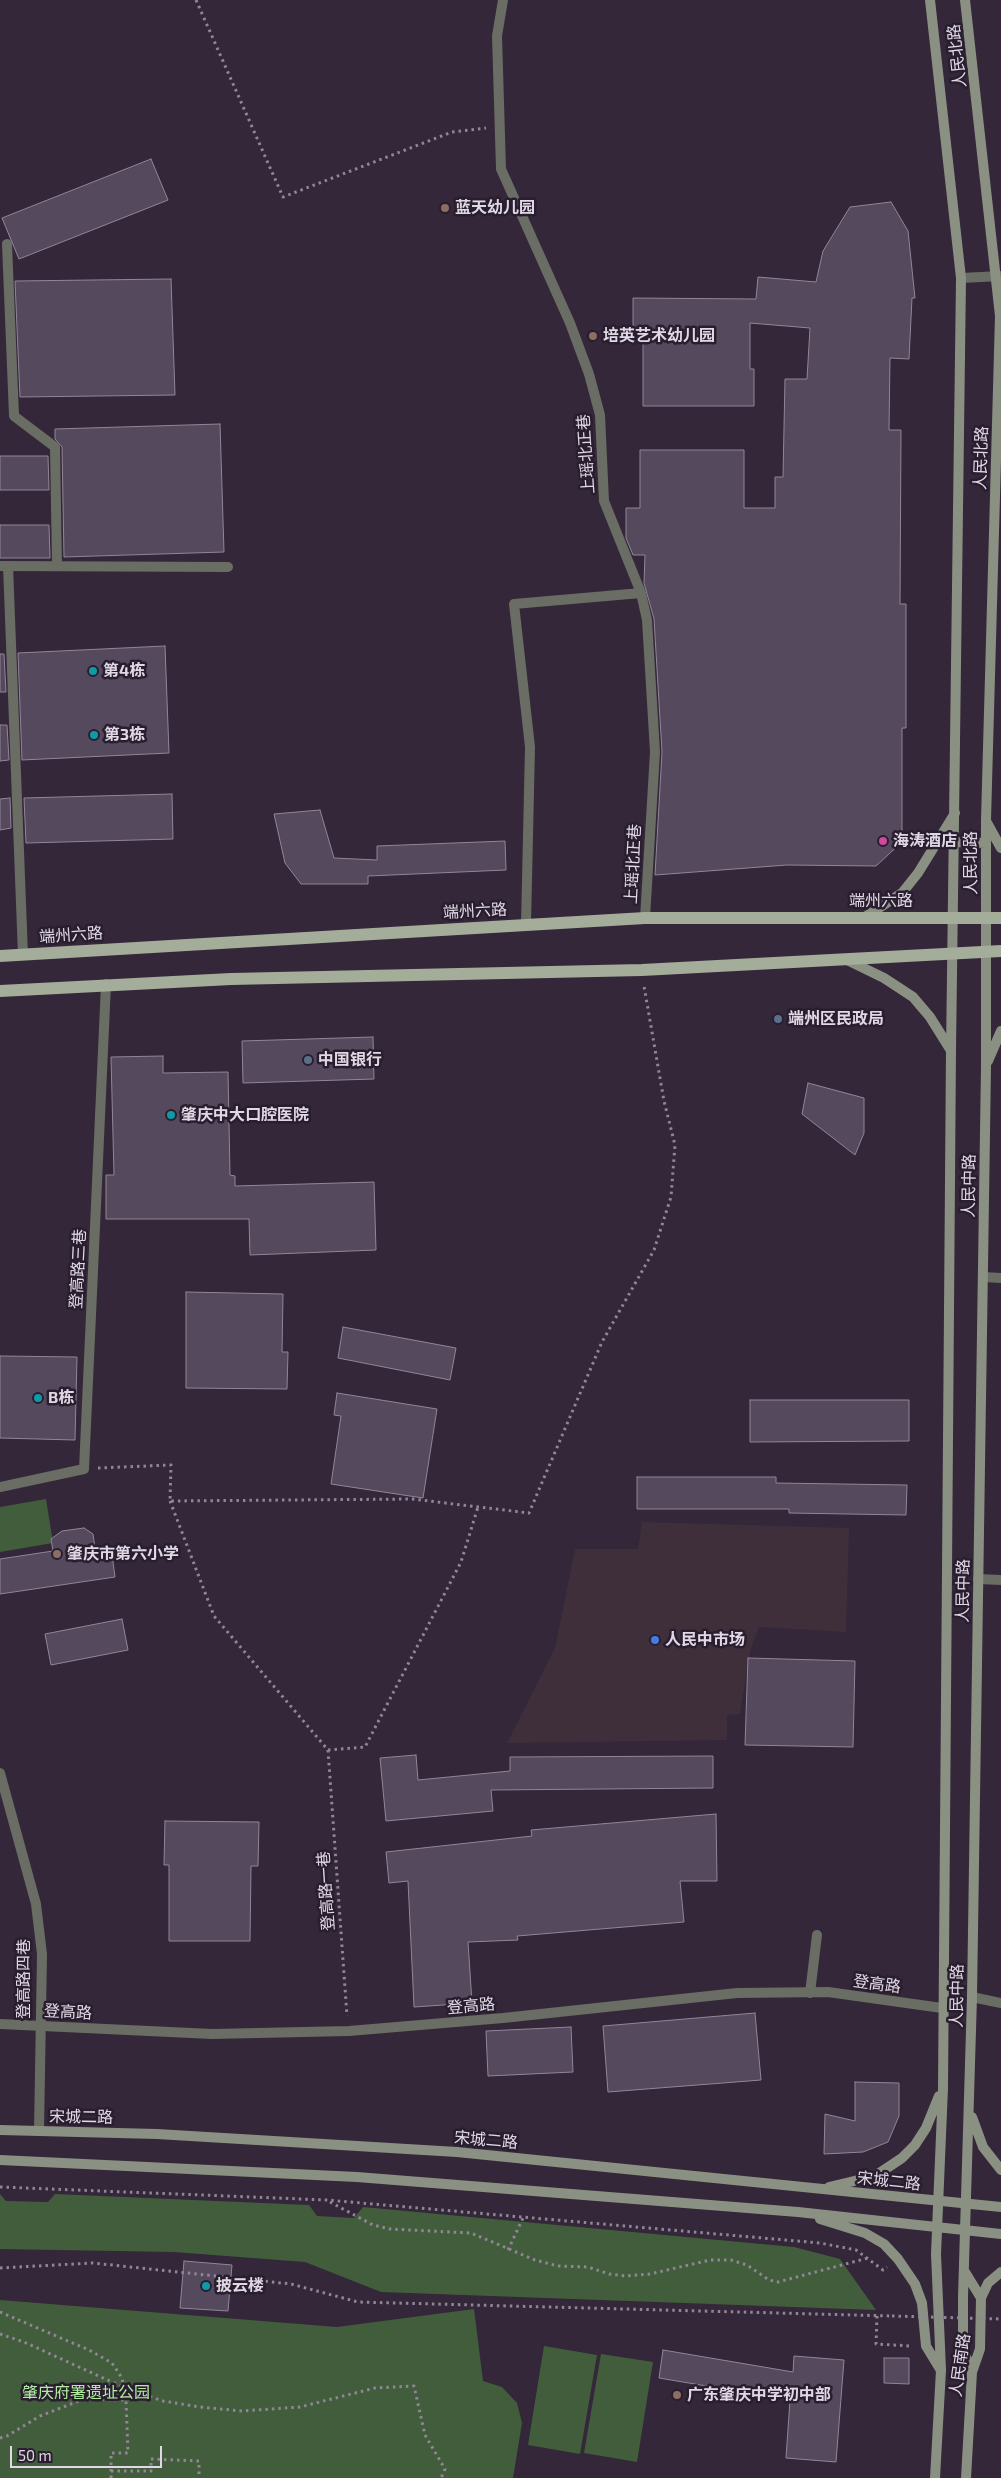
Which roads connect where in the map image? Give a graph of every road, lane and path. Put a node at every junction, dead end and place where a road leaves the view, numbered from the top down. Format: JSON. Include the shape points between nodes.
{"nodes":[{"id":1,"x":196,"y":0,"type":"edge"},
{"id":2,"x":502,"y":0,"type":"edge"},
{"id":3,"x":930,"y":0,"type":"edge"},
{"id":4,"x":965,"y":0,"type":"edge"},
{"id":5,"x":499,"y":126,"type":"junction"},
{"id":6,"x":7,"y":244,"type":"dead end"},
{"id":7,"x":999,"y":276,"type":"edge"},
{"id":8,"x":961,"y":278,"type":"junction"},
{"id":9,"x":4,"y":566,"type":"edge"},
{"id":10,"x":57,"y":566,"type":"junction"},
{"id":11,"x":228,"y":567,"type":"dead end"},
{"id":12,"x":641,"y":593,"type":"junction"},
{"id":13,"x":955,"y":812,"type":"junction"},
{"id":14,"x":986,"y":820,"type":"junction"},
{"id":15,"x":955,"y":842,"type":"junction"},
{"id":16,"x":986,"y":843,"type":"junction"},
{"id":17,"x":1001,"y":848,"type":"edge"},
{"id":18,"x":865,"y":917,"type":"junction"},
{"id":19,"x":646,"y":918,"type":"junction"},
{"id":20,"x":953,"y":918,"type":"junction"},
{"id":21,"x":986,"y":918,"type":"junction"},
{"id":22,"x":1001,"y":918,"type":"edge"},
{"id":23,"x":526,"y":924,"type":"junction"},
{"id":24,"x":1001,"y":951,"type":"edge"},
{"id":25,"x":986,"y":952,"type":"junction"},
{"id":26,"x":952,"y":953,"type":"junction"},
{"id":27,"x":23,"y":955,"type":"junction"},
{"id":28,"x":0,"y":956,"type":"edge"},
{"id":29,"x":844,"y":958,"type":"junction"},
{"id":30,"x":642,"y":970,"type":"junction"},
{"id":31,"x":106,"y":984,"type":"junction"},
{"id":32,"x":0,"y":991,"type":"edge"},
{"id":33,"x":1001,"y":1031,"type":"edge"},
{"id":34,"x":951,"y":1050,"type":"junction"},
{"id":35,"x":986,"y":1066,"type":"junction"},
{"id":36,"x":982,"y":1277,"type":"junction"},
{"id":37,"x":1001,"y":1278,"type":"edge"},
{"id":38,"x":84,"y":1469,"type":"junction"},
{"id":39,"x":0,"y":1487,"type":"edge"},
{"id":40,"x":170,"y":1502,"type":"junction"},
{"id":41,"x":478,"y":1507,"type":"junction"},
{"id":42,"x":978,"y":1579,"type":"junction"},
{"id":43,"x":1001,"y":1580,"type":"edge"},
{"id":44,"x":328,"y":1750,"type":"junction"},
{"id":45,"x":0,"y":1773,"type":"edge"},
{"id":46,"x":817,"y":1935,"type":"dead end"},
{"id":47,"x":810,"y":1993,"type":"junction"},
{"id":48,"x":972,"y":1997,"type":"junction"},
{"id":49,"x":1001,"y":2003,"type":"edge"},
{"id":50,"x":942,"y":2008,"type":"junction"},
{"id":51,"x":0,"y":2024,"type":"edge"},
{"id":52,"x":39,"y":2026,"type":"junction"},
{"id":53,"x":348,"y":2031,"type":"junction"},
{"id":54,"x":943,"y":2088,"type":"junction"},
{"id":55,"x":970,"y":2114,"type":"junction"},
{"id":56,"x":0,"y":2130,"type":"edge"},
{"id":57,"x":39,"y":2131,"type":"junction"},
{"id":58,"x":0,"y":2160,"type":"edge"},
{"id":59,"x":1001,"y":2170,"type":"edge"},
{"id":60,"x":0,"y":2187,"type":"edge"},
{"id":61,"x":821,"y":2189,"type":"junction"},
{"id":62,"x":327,"y":2200,"type":"junction"},
{"id":63,"x":938,"y":2200,"type":"junction"},
{"id":64,"x":968,"y":2204,"type":"junction"},
{"id":65,"x":1001,"y":2207,"type":"edge"},
{"id":66,"x":798,"y":2212,"type":"junction"},
{"id":67,"x":524,"y":2216,"type":"junction"},
{"id":68,"x":937,"y":2227,"type":"junction"},
{"id":69,"x":967,"y":2230,"type":"junction"},
{"id":70,"x":1001,"y":2234,"type":"edge"},
{"id":71,"x":508,"y":2250,"type":"junction"},
{"id":72,"x":869,"y":2258,"type":"junction"},
{"id":73,"x":898,"y":2259,"type":"junction"},
{"id":74,"x":0,"y":2268,"type":"edge"},
{"id":75,"x":965,"y":2272,"type":"junction"},
{"id":76,"x":1001,"y":2272,"type":"edge"},
{"id":77,"x":981,"y":2298,"type":"junction"},
{"id":78,"x":0,"y":2312,"type":"edge"},
{"id":79,"x":877,"y":2316,"type":"junction"},
{"id":80,"x":1001,"y":2319,"type":"edge"},
{"id":81,"x":0,"y":2334,"type":"edge"},
{"id":82,"x":926,"y":2346,"type":"junction"},
{"id":83,"x":941,"y":2370,"type":"junction"},
{"id":84,"x":972,"y":2372,"type":"junction"},
{"id":85,"x":123,"y":2387,"type":"junction"},
{"id":86,"x":126,"y":2400,"type":"junction"},
{"id":87,"x":0,"y":2438,"type":"edge"},
{"id":88,"x":111,"y":2471,"type":"junction"},
{"id":89,"x":111,"y":2478,"type":"edge"},
{"id":90,"x":199,"y":2478,"type":"edge"},
{"id":91,"x":441,"y":2478,"type":"edge"},
{"id":92,"x":935,"y":2478,"type":"edge"},
{"id":93,"x":966,"y":2478,"type":"edge"}],
"edges":[{"from":1,"to":5,"type":"path","via":[[283,197],[452,132]]},
{"from":2,"to":5,"type":"street","name":"上瑶北正巷","via":[[496,36]]},
{"from":3,"to":8,"type":"main road","name":"人民北路"},
{"from":4,"to":7,"type":"main road","name":"人民北路"},
{"from":5,"to":12,"type":"street","name":"上瑶北正巷","via":[[501,169],[570,323],[589,374],[600,416],[604,501]]},
{"from":6,"to":10,"type":"street","via":[[14,416],[55,447]]},
{"from":7,"to":8,"type":"street"},
{"from":7,"to":14,"type":"main road","name":"人民北路"},
{"from":8,"to":13,"type":"main road","name":"人民北路"},
{"from":9,"to":10,"type":"street"},
{"from":9,"to":27,"type":"street"},
{"from":10,"to":11,"type":"street"},
{"from":12,"to":19,"type":"street","name":"上瑶北正巷","via":[[647,620],[655,752]]},
{"from":12,"to":23,"type":"street","via":[[514,604],[530,747]]},
{"from":13,"to":15,"type":"main road","name":"人民北路"},
{"from":13,"to":18,"type":"main road","via":[[922,867],[902,893]]},
{"from":14,"to":16,"type":"main road","name":"人民北路"},
{"from":14,"to":17,"type":"main road"},
{"from":15,"to":16,"type":"main road"},
{"from":15,"to":20,"type":"main road","name":"人民北路"},
{"from":16,"to":21,"type":"main road","name":"人民北路"},
{"from":18,"to":19,"type":"main road","name":"端州六路"},
{"from":18,"to":20,"type":"main road","name":"端州六路"},
{"from":19,"to":23,"type":"main road","name":"端州六路"},
{"from":20,"to":21,"type":"main road","name":"端州六路"},
{"from":20,"to":26,"type":"main road","name":"人民北路"},
{"from":21,"to":22,"type":"main road","name":"端州六路"},
{"from":21,"to":25,"type":"main road","name":"人民北路"},
{"from":23,"to":27,"type":"main road","name":"端州六路"},
{"from":24,"to":25,"type":"main road"},
{"from":25,"to":26,"type":"main road"},
{"from":25,"to":35,"type":"main road","name":"人民中路"},
{"from":26,"to":29,"type":"main road"},
{"from":26,"to":34,"type":"main road","name":"人民中路"},
{"from":27,"to":28,"type":"main road","name":"端州六路"},
{"from":29,"to":30,"type":"main road"},
{"from":29,"to":34,"type":"main road","via":[[913,997]]},
{"from":30,"to":31,"type":"main road"},
{"from":30,"to":41,"type":"path","via":[[664,1101],[675,1145],[671,1197],[654,1250],[602,1342],[529,1513]]},
{"from":31,"to":32,"type":"main road"},
{"from":31,"to":38,"type":"street","name":"登高路三巷"},
{"from":33,"to":35,"type":"main road"},
{"from":34,"to":50,"type":"main road","name":"人民中路"},
{"from":35,"to":36,"type":"main road","name":"人民中路"},
{"from":36,"to":37,"type":"street"},
{"from":36,"to":42,"type":"main road","name":"人民中路"},
{"from":38,"to":39,"type":"street"},
{"from":38,"to":40,"type":"path","via":[[171,1465]]},
{"from":40,"to":41,"type":"path","via":[[412,1499]]},
{"from":40,"to":44,"type":"path","via":[[214,1616]]},
{"from":41,"to":44,"type":"path","via":[[461,1562],[365,1747]]},
{"from":42,"to":43,"type":"street"},
{"from":42,"to":48,"type":"main road","name":"人民中路"},
{"from":44,"to":53,"type":"path","name":"登高路一巷"},
{"from":45,"to":52,"type":"street","name":"登高路四巷","via":[[36,1904],[42,1954]]},
{"from":46,"to":47,"type":"street"},
{"from":47,"to":50,"type":"street","name":"登高路","via":[[828,1992]]},
{"from":47,"to":53,"type":"street","name":"登高路","via":[[737,1994]]},
{"from":48,"to":49,"type":"street"},
{"from":48,"to":55,"type":"main road","name":"人民中路"},
{"from":50,"to":54,"type":"main road","name":"人民中路"},
{"from":51,"to":52,"type":"street","name":"登高路"},
{"from":52,"to":53,"type":"street","name":"登高路","via":[[212,2034]]},
{"from":52,"to":57,"type":"street","name":"登高路四巷"},
{"from":54,"to":61,"type":"main road","via":[[926,2128],[902,2158],[875,2176]]},
{"from":54,"to":63,"type":"main road","name":"人民中路"},
{"from":55,"to":59,"type":"main road","via":[[984,2147]]},
{"from":55,"to":64,"type":"main road","name":"人民中路"},
{"from":56,"to":57,"type":"main road","name":"宋城二路"},
{"from":57,"to":61,"type":"main road","name":"宋城二路","via":[[157,2134],[457,2152]]},
{"from":58,"to":66,"type":"main road","via":[[366,2178]]},
{"from":60,"to":62,"type":"path"},
{"from":61,"to":63,"type":"main road","name":"宋城二路"},
{"from":62,"to":67,"type":"path"},
{"from":62,"to":71,"type":"path","via":[[373,2225],[390,2229],[471,2233]]},
{"from":63,"to":64,"type":"main road","name":"宋城二路"},
{"from":63,"to":68,"type":"main road","name":"人民中路"},
{"from":64,"to":65,"type":"main road","name":"宋城二路"},
{"from":64,"to":69,"type":"main road","name":"人民中路"},
{"from":66,"to":68,"type":"main road"},
{"from":66,"to":73,"type":"main road","via":[[865,2233],[884,2244]]},
{"from":67,"to":71,"type":"path"},
{"from":67,"to":72,"type":"path","via":[[840,2245]]},
{"from":68,"to":69,"type":"main road"},
{"from":68,"to":83,"type":"main road","name":"人民南路"},
{"from":69,"to":70,"type":"main road"},
{"from":69,"to":75,"type":"main road"},
{"from":71,"to":72,"type":"path","via":[[558,2266],[588,2267],[626,2276],[650,2274],[710,2260],[731,2260],[778,2282]]},
{"from":72,"to":73,"type":"path","via":[[883,2270]]},
{"from":73,"to":82,"type":"main road","via":[[915,2284],[922,2302]]},
{"from":74,"to":79,"type":"path","via":[[93,2263],[292,2284],[358,2302]]},
{"from":75,"to":77,"type":"main road"},
{"from":75,"to":84,"type":"main road","via":[[963,2349]]},
{"from":76,"to":77,"type":"main road","via":[[988,2283]]},
{"from":77,"to":84,"type":"main road","name":"人民南路","via":[[980,2349]]},
{"from":78,"to":85,"type":"path","via":[[112,2363],[122,2378]]},
{"from":79,"to":80,"type":"path","bridge":true},
{"from":79,"to":82,"type":"path","via":[[876,2344]]},
{"from":81,"to":85,"type":"path"},
{"from":82,"to":83,"type":"main road"},
{"from":83,"to":92,"type":"main road","name":"人民南路"},
{"from":84,"to":93,"type":"main road","name":"人民南路"},
{"from":85,"to":86,"type":"path"},
{"from":85,"to":91,"type":"path","via":[[163,2401],[242,2411],[300,2407],[375,2388],[414,2386],[425,2435],[445,2468]]},
{"from":86,"to":87,"type":"path","via":[[84,2399],[40,2416]]},
{"from":86,"to":88,"type":"path","via":[[128,2453],[111,2453]]},
{"from":88,"to":89,"type":"path"},
{"from":88,"to":90,"type":"path","via":[[151,2471],[151,2459],[199,2461]]}]}
